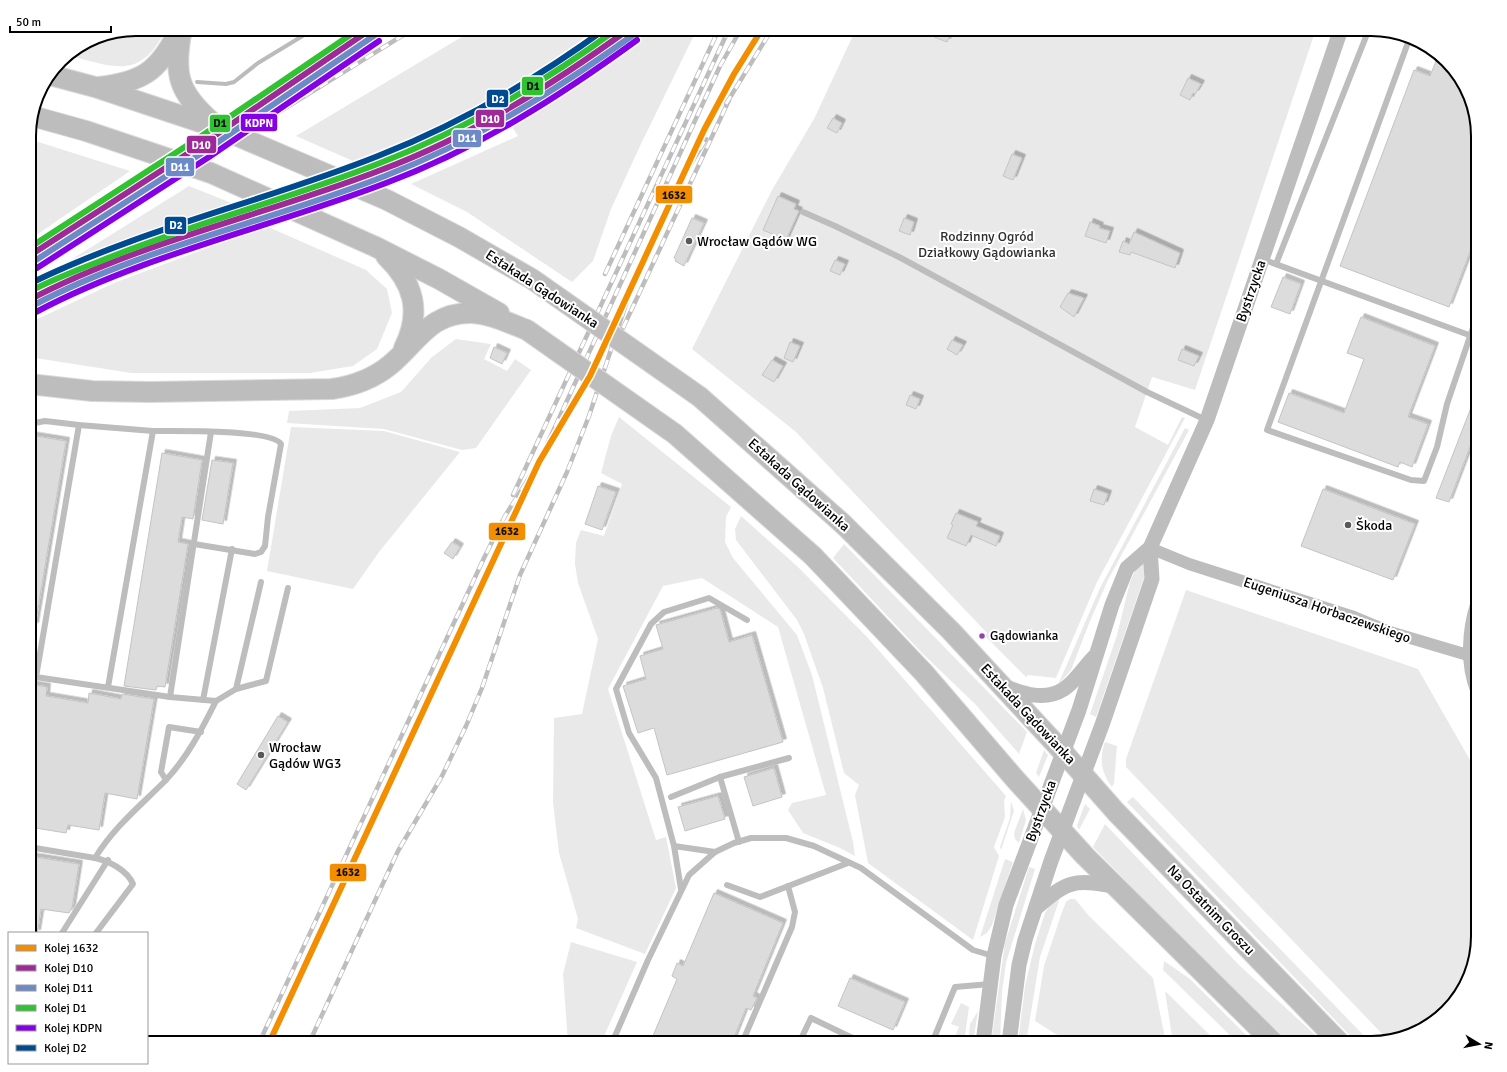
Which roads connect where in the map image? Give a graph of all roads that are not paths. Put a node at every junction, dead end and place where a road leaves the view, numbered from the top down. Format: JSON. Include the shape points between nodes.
{"nodes":[{"id":1,"x":177,"y":36,"type":"edge"},
{"id":2,"x":180,"y":36,"type":"edge"},
{"id":3,"x":1339,"y":36,"type":"edge"},
{"id":4,"x":1366,"y":36,"type":"edge"},
{"id":5,"x":1408,"y":43,"type":"edge"},
{"id":6,"x":56,"y":77,"type":"edge"},
{"id":7,"x":95,"y":87,"type":"junction"},
{"id":8,"x":38,"y":118,"type":"edge"},
{"id":9,"x":221,"y":129,"type":"junction"},
{"id":10,"x":803,"y":212,"type":"dead end"},
{"id":11,"x":376,"y":247,"type":"junction"},
{"id":12,"x":1269,"y":262,"type":"junction"},
{"id":13,"x":1321,"y":280,"type":"junction"},
{"id":14,"x":527,"y":330,"type":"junction"},
{"id":15,"x":1470,"y":335,"type":"joint"},
{"id":16,"x":401,"y":354,"type":"junction"},
{"id":17,"x":36,"y":385,"type":"edge"},
{"id":18,"x":1207,"y":420,"type":"junction"},
{"id":19,"x":36,"y":423,"type":"edge"},
{"id":20,"x":79,"y":425,"type":"junction"},
{"id":21,"x":153,"y":431,"type":"junction"},
{"id":22,"x":211,"y":432,"type":"junction"},
{"id":23,"x":194,"y":544,"type":"junction"},
{"id":24,"x":1150,"y":548,"type":"junction"},
{"id":25,"x":232,"y":549,"type":"junction"},
{"id":26,"x":261,"y":582,"type":"dead end"},
{"id":27,"x":288,"y":588,"type":"dead end"},
{"id":28,"x":748,"y":620,"type":"dead end"},
{"id":29,"x":1097,"y":653,"type":"junction"},
{"id":30,"x":1471,"y":656,"type":"edge"},
{"id":31,"x":36,"y":677,"type":"joint"},
{"id":32,"x":1003,"y":686,"type":"junction"},
{"id":33,"x":108,"y":687,"type":"junction"},
{"id":34,"x":236,"y":689,"type":"junction"},
{"id":35,"x":170,"y":697,"type":"junction"},
{"id":36,"x":203,"y":700,"type":"junction"},
{"id":37,"x":216,"y":701,"type":"junction"},
{"id":38,"x":201,"y":732,"type":"junction"},
{"id":39,"x":1063,"y":752,"type":"junction"},
{"id":40,"x":789,"y":758,"type":"dead end"},
{"id":41,"x":1084,"y":775,"type":"junction"},
{"id":42,"x":720,"y":777,"type":"junction"},
{"id":43,"x":166,"y":780,"type":"junction"},
{"id":44,"x":671,"y":797,"type":"dead end"},
{"id":45,"x":1042,"y":808,"type":"junction"},
{"id":46,"x":1063,"y":830,"type":"junction"},
{"id":47,"x":739,"y":842,"type":"junction"},
{"id":48,"x":674,"y":846,"type":"junction"},
{"id":49,"x":36,"y":848,"type":"edge"},
{"id":50,"x":715,"y":852,"type":"junction"},
{"id":51,"x":95,"y":858,"type":"junction"},
{"id":52,"x":108,"y":860,"type":"junction"},
{"id":53,"x":848,"y":863,"type":"junction"},
{"id":54,"x":727,"y":885,"type":"dead end"},
{"id":55,"x":788,"y":886,"type":"junction"},
{"id":56,"x":1114,"y":886,"type":"junction"},
{"id":57,"x":681,"y":889,"type":"junction"},
{"id":58,"x":1035,"y":908,"type":"junction"},
{"id":59,"x":63,"y":932,"type":"edge"},
{"id":60,"x":97,"y":932,"type":"edge"},
{"id":61,"x":994,"y":956,"type":"junction"},
{"id":62,"x":990,"y":984,"type":"junction"},
{"id":63,"x":615,"y":1036,"type":"edge"},
{"id":64,"x":745,"y":1036,"type":"edge"},
{"id":65,"x":802,"y":1036,"type":"edge"},
{"id":66,"x":848,"y":1036,"type":"edge"},
{"id":67,"x":935,"y":1036,"type":"edge"},
{"id":68,"x":984,"y":1036,"type":"edge"},
{"id":69,"x":1010,"y":1036,"type":"edge"},
{"id":70,"x":1267,"y":1036,"type":"edge"},
{"id":71,"x":1333,"y":1036,"type":"edge"}],
"edges":[{"from":1,"to":7,"type":"main road","via":[[160,62],[144,76],[114,85]]},
{"from":2,"to":9,"type":"main road","via":[[177,61],[182,88],[194,106]]},
{"from":3,"to":12,"type":"street","name":"Bystrzycka"},
{"from":4,"to":12,"type":"lane"},
{"from":5,"to":13,"type":"lane"},
{"from":6,"to":7,"type":"main road","name":"Estakada Gądowianka"},
{"from":7,"to":9,"type":"main road","name":"Estakada Gądowianka"},
{"from":8,"to":11,"type":"main road","bridge":true,"via":[[86,131],[211,174]]},
{"from":9,"to":32,"type":"main road","name":"Estakada Gądowianka","bridge":true,"via":[[387,200],[459,237],[532,279],[700,397],[843,524]]},
{"from":10,"to":18,"type":"lane","via":[[901,258],[1147,392]]},
{"from":11,"to":14,"type":"main road","via":[[439,279]]},
{"from":11,"to":16,"type":"main road","via":[[400,269],[412,296],[411,325]]},
{"from":12,"to":13,"type":"lane"},
{"from":12,"to":18,"type":"street","name":"Bystrzycka"},
{"from":13,"to":15,"type":"lane"},
{"from":13,"to":15,"type":"lane","via":[[1267,430],[1411,480],[1424,481],[1437,448],[1447,404]]},
{"from":14,"to":16,"type":"main road","via":[[485,315],[451,315],[430,325]]},
{"from":14,"to":45,"type":"main road","bridge":true,"via":[[675,434],[813,556],[924,673]]},
{"from":16,"to":17,"type":"main road","via":[[375,375],[344,387],[164,392],[92,391]]},
{"from":18,"to":24,"type":"street","name":"Bystrzycka"},
{"from":19,"to":20,"type":"lane","via":[[45,421]]},
{"from":20,"to":21,"type":"lane"},
{"from":20,"to":31,"type":"lane"},
{"from":21,"to":22,"type":"lane"},
{"from":21,"to":33,"type":"lane"},
{"from":22,"to":23,"type":"lane"},
{"from":22,"to":25,"type":"lane","via":[[222,431],[274,438],[281,444],[265,546],[261,552],[254,554]]},
{"from":23,"to":25,"type":"lane"},
{"from":23,"to":35,"type":"lane"},
{"from":24,"to":29,"type":"street","name":"Bystrzycka","via":[[1126,568]]},
{"from":24,"to":30,"type":"street","name":"Eugeniusza Horbaczewskiego","via":[[1189,564],[1354,617],[1390,632]]},
{"from":24,"to":41,"type":"street","name":"Bystrzycka","via":[[1152,579]]},
{"from":25,"to":36,"type":"lane"},
{"from":26,"to":34,"type":"lane"},
{"from":27,"to":34,"type":"lane","via":[[266,681]]},
{"from":28,"to":48,"type":"lane","via":[[709,598],[664,612],[651,624],[616,689],[629,733],[656,778]]},
{"from":29,"to":32,"type":"street","via":[[1064,689],[1051,694],[1034,696]]},
{"from":29,"to":39,"type":"street","name":"Bystrzycka"},
{"from":31,"to":33,"type":"lane"},
{"from":32,"to":39,"type":"main road","name":"Estakada Gądowianka"},
{"from":33,"to":35,"type":"lane"},
{"from":34,"to":37,"type":"lane"},
{"from":35,"to":36,"type":"lane"},
{"from":36,"to":37,"type":"lane"},
{"from":37,"to":38,"type":"lane"},
{"from":38,"to":43,"type":"lane"},
{"from":38,"to":43,"type":"lane","via":[[169,727],[161,772]]},
{"from":39,"to":41,"type":"main road","name":"Estakada Gądowianka"},
{"from":39,"to":45,"type":"street","name":"Bystrzycka"},
{"from":40,"to":42,"type":"lane"},
{"from":41,"to":46,"type":"street","name":"Bystrzycka"},
{"from":41,"to":71,"type":"main road","name":"Na Ostatnim Groszu","via":[[1119,816]]},
{"from":42,"to":44,"type":"lane"},
{"from":42,"to":47,"type":"lane"},
{"from":43,"to":51,"type":"lane","via":[[106,840]]},
{"from":45,"to":46,"type":"main road"},
{"from":45,"to":61,"type":"street","name":"Bystrzycka","via":[[1006,905]]},
{"from":46,"to":56,"type":"main road"},
{"from":46,"to":58,"type":"street","name":"Bystrzycka"},
{"from":47,"to":50,"type":"lane"},
{"from":47,"to":53,"type":"lane","via":[[751,838],[786,838],[814,846]]},
{"from":48,"to":50,"type":"lane"},
{"from":48,"to":57,"type":"lane"},
{"from":49,"to":51,"type":"lane"},
{"from":50,"to":57,"type":"lane","via":[[689,875]]},
{"from":51,"to":52,"type":"lane"},
{"from":52,"to":59,"type":"lane"},
{"from":52,"to":60,"type":"lane","via":[[131,878],[133,884]]},
{"from":53,"to":55,"type":"lane"},
{"from":53,"to":61,"type":"lane","via":[[861,868],[972,950]]},
{"from":54,"to":55,"type":"lane","via":[[760,897]]},
{"from":55,"to":64,"type":"lane","via":[[795,912],[792,927]]},
{"from":56,"to":58,"type":"street","via":[[1087,882],[1068,884]]},
{"from":56,"to":70,"type":"main road"},
{"from":57,"to":63,"type":"lane"},
{"from":58,"to":69,"type":"street","name":"Bystrzycka","via":[[1019,965]]},
{"from":61,"to":62,"type":"street","name":"Bystrzycka"},
{"from":62,"to":67,"type":"lane","via":[[955,987]]},
{"from":62,"to":68,"type":"street","name":"Bystrzycka"},
{"from":65,"to":66,"type":"lane","via":[[811,1018]]}]}
